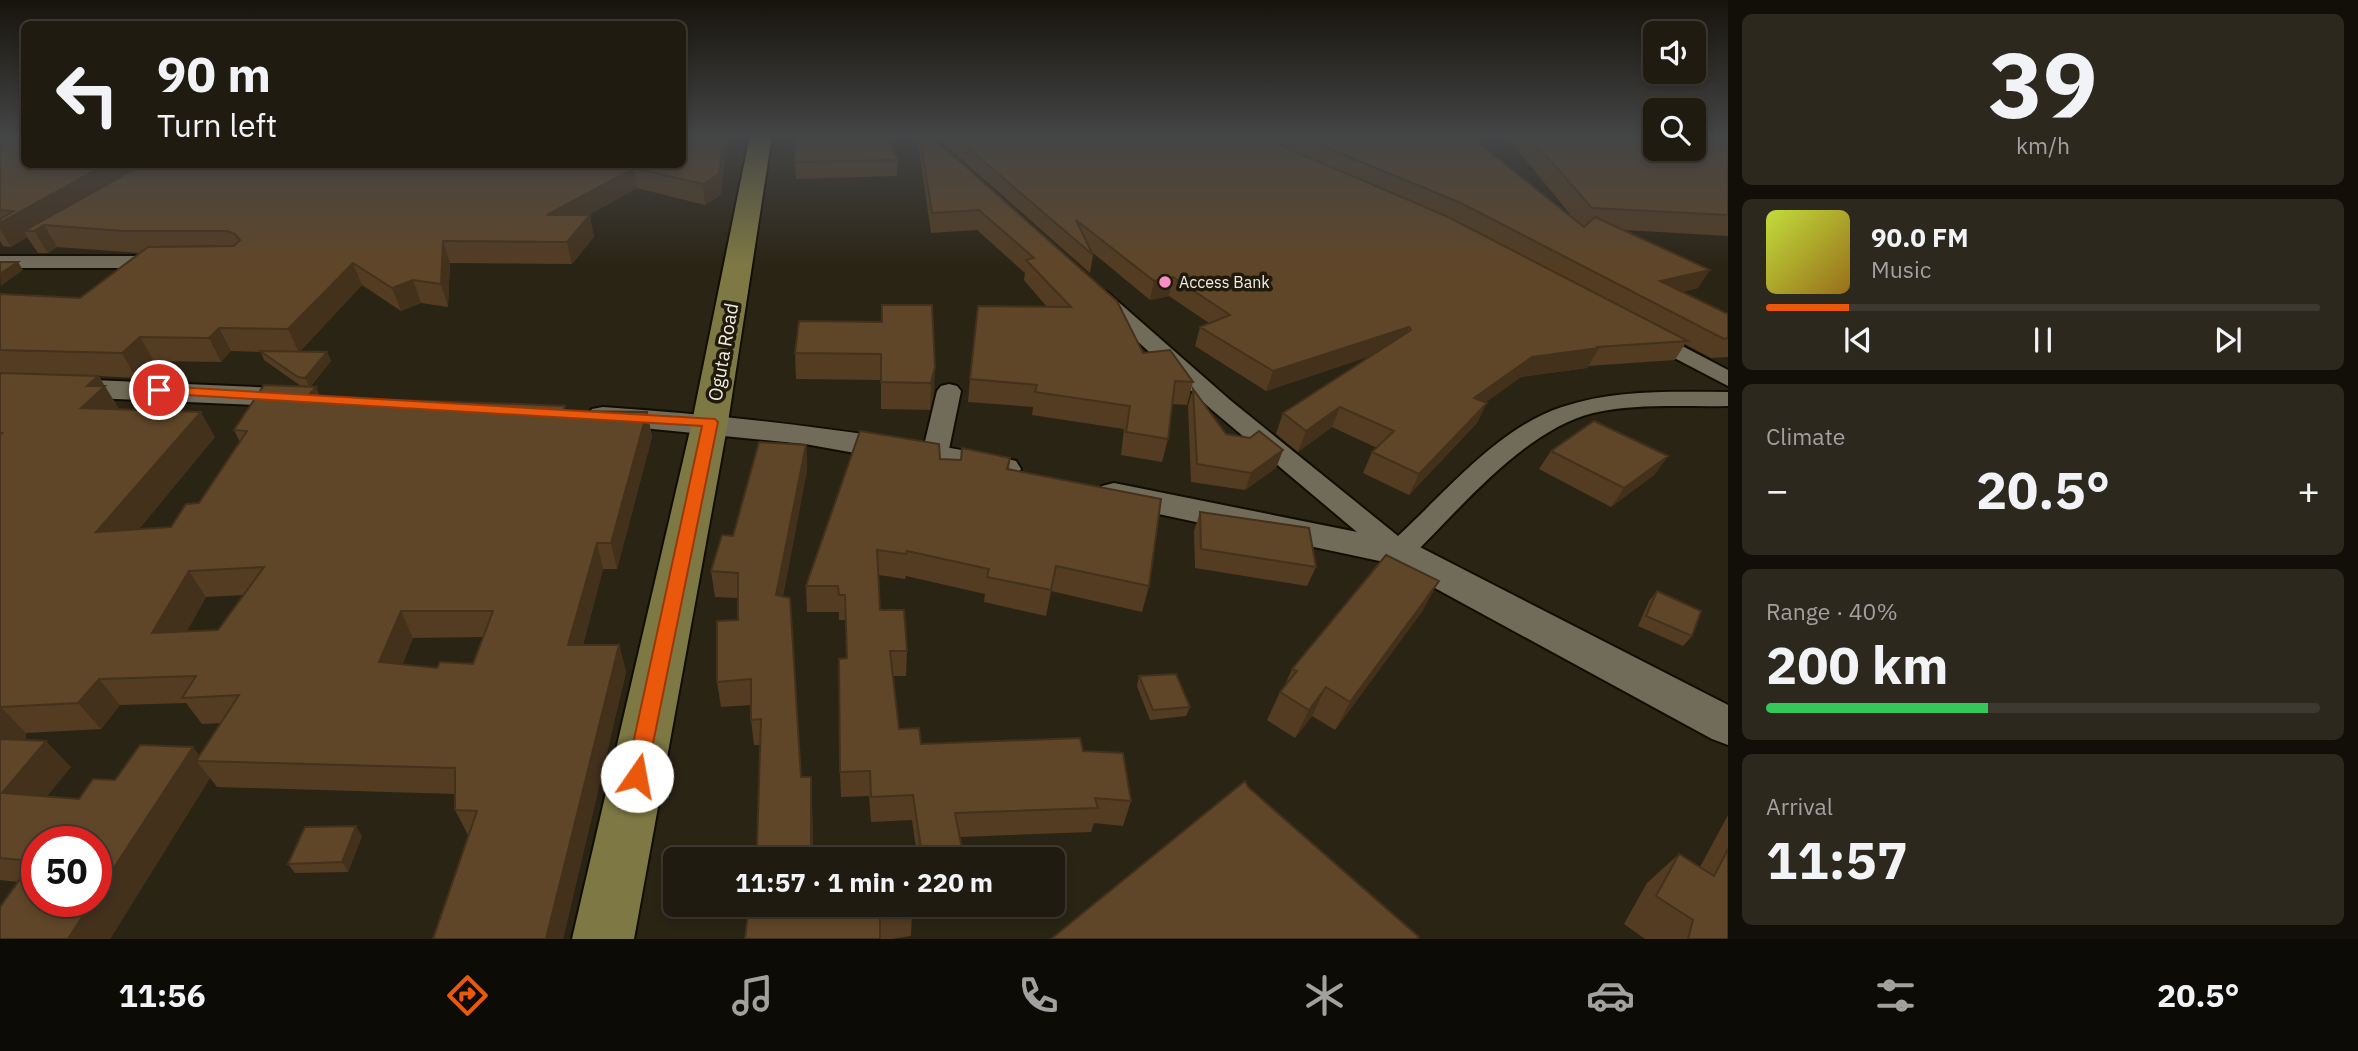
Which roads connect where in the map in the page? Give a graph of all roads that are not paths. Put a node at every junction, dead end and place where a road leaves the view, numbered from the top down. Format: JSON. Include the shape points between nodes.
{"nodes":[{"id":1,"x":753,"y":179,"type":"edge"},
{"id":2,"x":40,"y":240,"type":"edge"},
{"id":3,"x":2,"y":262,"type":"edge"},
{"id":4,"x":182,"y":262,"type":"edge"},
{"id":5,"x":1086,"y":283,"type":"edge"},
{"id":6,"x":1626,"y":323,"type":"edge"},
{"id":7,"x":1728,"y":379,"type":"edge"},
{"id":8,"x":0,"y":385,"type":"edge"},
{"id":9,"x":949,"y":391,"type":"dead end"},
{"id":10,"x":1728,"y":398,"type":"edge"},
{"id":11,"x":324,"y":400,"type":"edge"},
{"id":12,"x":572,"y":414,"type":"edge"},
{"id":13,"x":710,"y":422,"type":"junction"},
{"id":14,"x":935,"y":454,"type":"junction"},
{"id":15,"x":1042,"y":478,"type":"edge"},
{"id":16,"x":1082,"y":487,"type":"edge"},
{"id":17,"x":1399,"y":552,"type":"junction"},
{"id":18,"x":1728,"y":726,"type":"edge"},
{"id":19,"x":603,"y":939,"type":"edge"}],
"edges":[{"from":1,"to":13,"type":"main road","name":"Oguta Road"},
{"from":2,"to":3,"type":"street"},
{"from":3,"to":4,"type":"street"},
{"from":5,"to":17,"type":"street","via":[[1221,405]]},
{"from":6,"to":7,"type":"street"},
{"from":8,"to":11,"type":"street"},
{"from":9,"to":14,"type":"street"},
{"from":10,"to":17,"type":"street","via":[[1612,403],[1568,413],[1531,431]]},
{"from":12,"to":13,"type":"street"},
{"from":13,"to":14,"type":"street"},
{"from":13,"to":19,"type":"main road","name":"Oguta Road"},
{"from":14,"to":15,"type":"street"},
{"from":16,"to":17,"type":"street"},
{"from":17,"to":18,"type":"street"}]}
